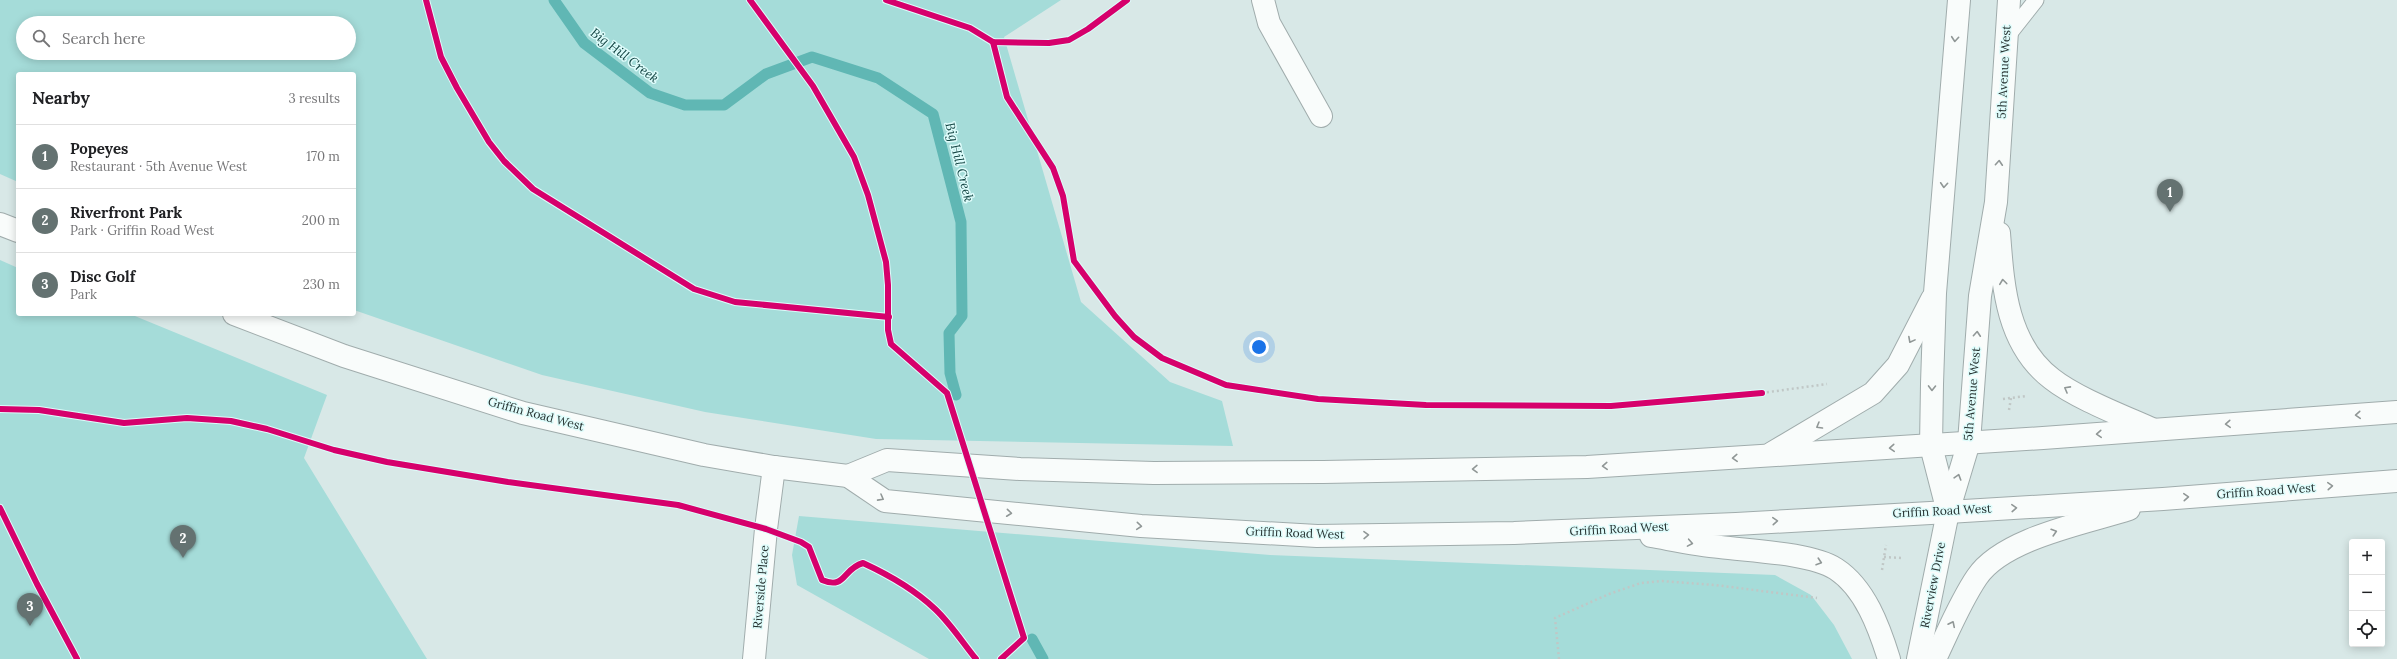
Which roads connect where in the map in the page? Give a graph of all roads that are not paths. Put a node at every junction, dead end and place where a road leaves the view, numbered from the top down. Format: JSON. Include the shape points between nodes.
{"nodes":[{"id":1,"x":1263,"y":0,"type":"edge"},
{"id":2,"x":1959,"y":0,"type":"edge"},
{"id":3,"x":2009,"y":0,"type":"edge"},
{"id":4,"x":2036,"y":0,"type":"edge"},
{"id":5,"x":2005,"y":39,"type":"junction"},
{"id":6,"x":1321,"y":116,"type":"dead end"},
{"id":7,"x":1996,"y":202,"type":"junction"},
{"id":8,"x":0,"y":224,"type":"edge"},
{"id":9,"x":16,"y":230,"type":"edge"},
{"id":10,"x":1935,"y":293,"type":"junction"},
{"id":11,"x":239,"y":316,"type":"edge"},
{"id":12,"x":2397,"y":412,"type":"edge"},
{"id":13,"x":2153,"y":430,"type":"junction"},
{"id":14,"x":1969,"y":442,"type":"junction"},
{"id":15,"x":1931,"y":446,"type":"junction"},
{"id":16,"x":1768,"y":456,"type":"junction"},
{"id":17,"x":774,"y":467,"type":"junction"},
{"id":18,"x":848,"y":476,"type":"junction"},
{"id":19,"x":2397,"y":481,"type":"edge"},
{"id":20,"x":2163,"y":499,"type":"junction"},
{"id":21,"x":1948,"y":512,"type":"junction"},
{"id":22,"x":1611,"y":529,"type":"junction"},
{"id":23,"x":754,"y":659,"type":"edge"},
{"id":24,"x":1889,"y":659,"type":"edge"},
{"id":25,"x":1918,"y":659,"type":"edge"},
{"id":26,"x":1936,"y":659,"type":"edge"}],
"edges":[{"from":1,"to":6,"type":"main road","via":[[1269,23]]},
{"from":2,"to":10,"type":"main road","one_way":true},
{"from":3,"to":5,"type":"main road","name":"5th Avenue West"},
{"from":4,"to":5,"type":"lane"},
{"from":7,"to":5,"type":"main road","name":"5th Avenue West","one_way":true},
{"from":13,"to":7,"type":"main road","one_way":true,"via":[[2052,380],[2033,362],[2022,345],[2006,301]]},
{"from":14,"to":7,"type":"main road","name":"5th Avenue West","one_way":true,"via":[[1980,296]]},
{"from":8,"to":9,"type":"main road"},
{"from":10,"to":15,"type":"main road","one_way":true},
{"from":10,"to":16,"type":"main road","one_way":true,"via":[[1895,369],[1873,393]]},
{"from":11,"to":17,"type":"main road","name":"Griffin Road West","via":[[344,356],[523,413],[704,455]]},
{"from":12,"to":13,"type":"main road","name":"Griffin Road West","one_way":true},
{"from":13,"to":14,"type":"main road","name":"Griffin Road West","one_way":true},
{"from":14,"to":15,"type":"main road","name":"Griffin Road West"},
{"from":21,"to":14,"type":"main road","name":"5th Avenue West","one_way":true},
{"from":15,"to":16,"type":"main road","name":"Griffin Road West","one_way":true},
{"from":15,"to":21,"type":"main road"},
{"from":16,"to":18,"type":"main road","name":"Griffin Road West","one_way":true,"via":[[1587,467],[1154,473],[1020,469],[887,460]]},
{"from":17,"to":18,"type":"main road","name":"Griffin Road West"},
{"from":17,"to":23,"type":"main road","name":"Riverside Place"},
{"from":18,"to":22,"type":"main road","name":"Griffin Road West","one_way":true,"via":[[885,501],[1141,526],[1317,536]]},
{"from":20,"to":19,"type":"main road","name":"Griffin Road West","one_way":true},
{"from":21,"to":20,"type":"main road","name":"Griffin Road West","one_way":true},
{"from":26,"to":20,"type":"main road","one_way":true,"via":[[1978,576],[1996,558],[2031,539]]},
{"from":22,"to":21,"type":"main road","name":"Griffin Road West","one_way":true},
{"from":21,"to":25,"type":"main road","name":"Riverview Drive"},
{"from":22,"to":24,"type":"main road","one_way":true,"via":[[1819,561],[1835,569],[1858,590],[1883,638]]}]}
